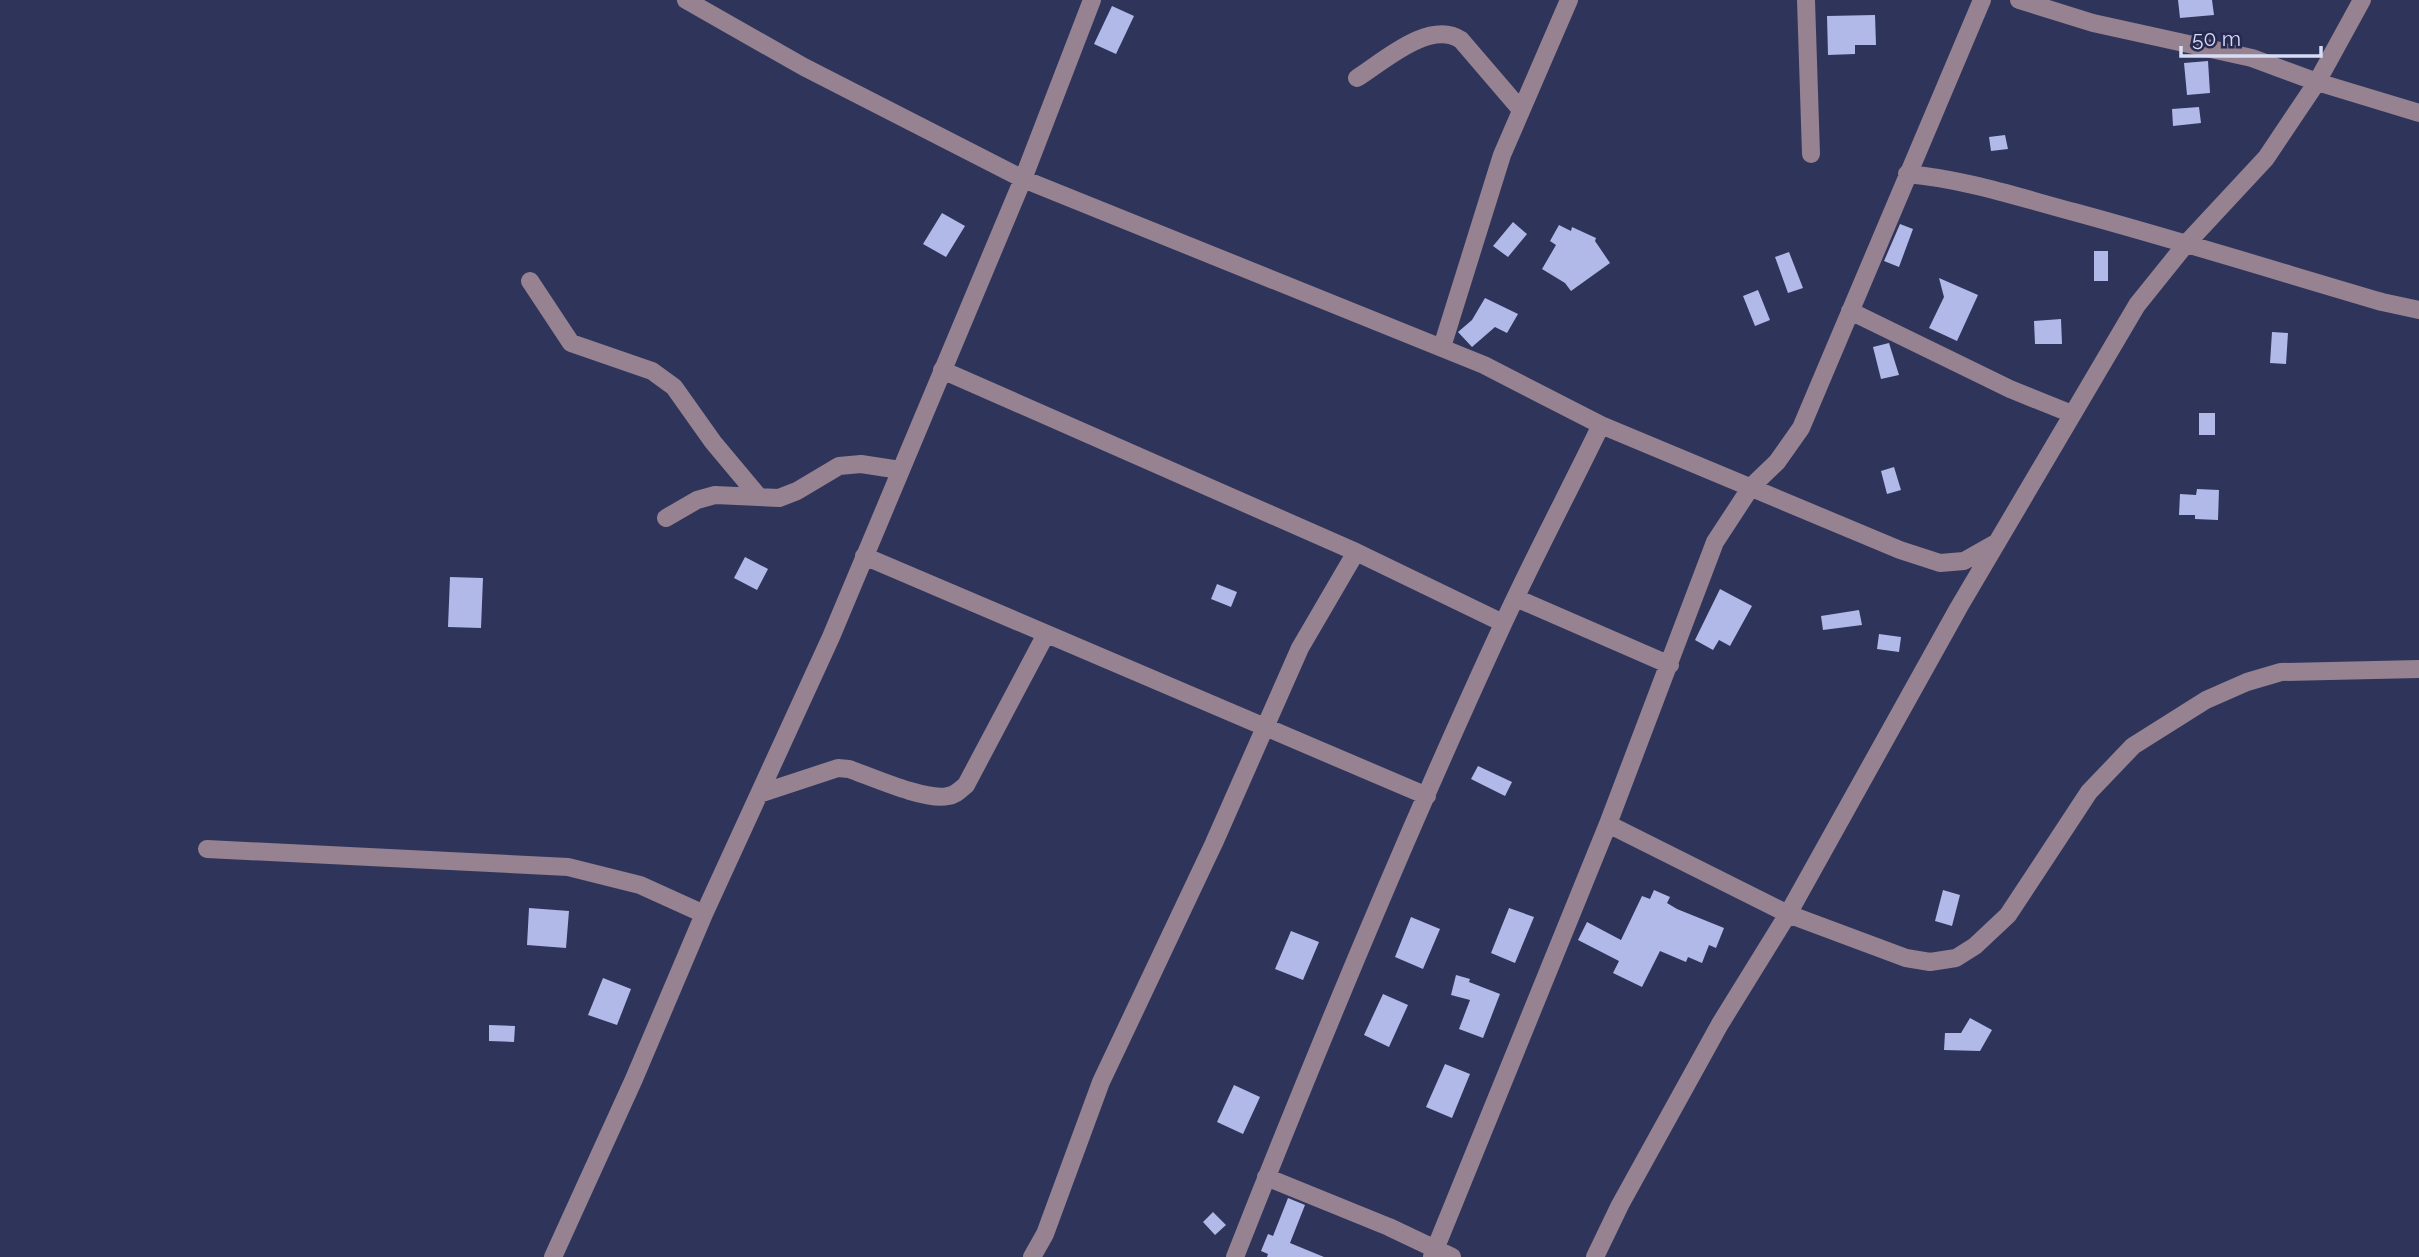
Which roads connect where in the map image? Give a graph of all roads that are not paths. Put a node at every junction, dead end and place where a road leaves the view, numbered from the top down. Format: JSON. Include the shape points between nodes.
{"nodes":[{"id":1,"x":686,"y":0,"type":"edge"},
{"id":2,"x":1092,"y":0,"type":"edge"},
{"id":3,"x":1569,"y":0,"type":"edge"},
{"id":4,"x":1806,"y":0,"type":"edge"},
{"id":5,"x":1982,"y":0,"type":"edge"},
{"id":6,"x":2019,"y":0,"type":"edge"},
{"id":7,"x":2362,"y":0,"type":"edge"},
{"id":8,"x":1357,"y":78,"type":"dead end"},
{"id":9,"x":2317,"y":82,"type":"junction"},
{"id":10,"x":1521,"y":110,"type":"junction"},
{"id":11,"x":2419,"y":113,"type":"edge"},
{"id":12,"x":1811,"y":154,"type":"dead end"},
{"id":13,"x":1907,"y":174,"type":"junction"},
{"id":14,"x":1023,"y":179,"type":"junction"},
{"id":15,"x":2186,"y":244,"type":"junction"},
{"id":16,"x":530,"y":281,"type":"dead end"},
{"id":17,"x":2419,"y":310,"type":"edge"},
{"id":18,"x":1850,"y":311,"type":"junction"},
{"id":19,"x":1441,"y":348,"type":"junction"},
{"id":20,"x":942,"y":370,"type":"junction"},
{"id":21,"x":2072,"y":414,"type":"junction"},
{"id":22,"x":1601,"y":425,"type":"junction"},
{"id":23,"x":900,"y":470,"type":"junction"},
{"id":24,"x":1751,"y":487,"type":"junction"},
{"id":25,"x":759,"y":497,"type":"junction"},
{"id":26,"x":666,"y":518,"type":"dead end"},
{"id":27,"x":1996,"y":544,"type":"junction"},
{"id":28,"x":1356,"y":552,"type":"junction"},
{"id":29,"x":864,"y":556,"type":"junction"},
{"id":30,"x":1516,"y":598,"type":"junction"},
{"id":31,"x":1503,"y":623,"type":"junction"},
{"id":32,"x":1046,"y":634,"type":"junction"},
{"id":33,"x":1670,"y":665,"type":"junction"},
{"id":34,"x":2419,"y":668,"type":"edge"},
{"id":35,"x":1266,"y":727,"type":"junction"},
{"id":36,"x":759,"y":794,"type":"junction"},
{"id":37,"x":1427,"y":796,"type":"junction"},
{"id":38,"x":1608,"y":824,"type":"junction"},
{"id":39,"x":207,"y":849,"type":"dead end"},
{"id":40,"x":705,"y":914,"type":"junction"},
{"id":41,"x":1788,"y":914,"type":"junction"},
{"id":42,"x":1266,"y":1177,"type":"junction"},
{"id":43,"x":1434,"y":1252,"type":"edge"},
{"id":44,"x":553,"y":1257,"type":"edge"},
{"id":45,"x":1032,"y":1257,"type":"edge"},
{"id":46,"x":1235,"y":1257,"type":"edge"},
{"id":47,"x":1452,"y":1257,"type":"edge"},
{"id":48,"x":1595,"y":1257,"type":"edge"}],
"edges":[{"from":1,"to":14,"type":"street","via":[[804,67]]},
{"from":2,"to":14,"type":"street"},
{"from":3,"to":10,"type":"street"},
{"from":4,"to":12,"type":"street"},
{"from":5,"to":13,"type":"street"},
{"from":6,"to":9,"type":"street","via":[[2093,23],[2252,58]]},
{"from":7,"to":9,"type":"street"},
{"from":8,"to":10,"type":"street","via":[[1411,43],[1440,33],[1452,34]]},
{"from":9,"to":11,"type":"street"},
{"from":9,"to":15,"type":"street","via":[[2266,158]]},
{"from":10,"to":19,"type":"street","via":[[1502,155]]},
{"from":13,"to":15,"type":"street","via":[[1945,177]]},
{"from":13,"to":18,"type":"street"},
{"from":14,"to":19,"type":"street"},
{"from":14,"to":20,"type":"street"},
{"from":15,"to":17,"type":"street"},
{"from":15,"to":21,"type":"street","via":[[2137,305]]},
{"from":16,"to":25,"type":"street","via":[[571,343],[652,371],[674,387]]},
{"from":18,"to":21,"type":"street"},
{"from":18,"to":24,"type":"street","via":[[1801,428],[1777,462]]},
{"from":19,"to":22,"type":"street"},
{"from":20,"to":23,"type":"street"},
{"from":20,"to":28,"type":"street"},
{"from":21,"to":27,"type":"street"},
{"from":22,"to":24,"type":"street"},
{"from":22,"to":30,"type":"street"},
{"from":23,"to":25,"type":"street","via":[[862,464],[839,466],[788,495]]},
{"from":23,"to":29,"type":"street"},
{"from":24,"to":27,"type":"street","via":[[1900,550],[1940,562],[1964,561]]},
{"from":24,"to":33,"type":"street","via":[[1715,542]]},
{"from":25,"to":26,"type":"street","via":[[697,499]]},
{"from":27,"to":41,"type":"street"},
{"from":28,"to":31,"type":"street"},
{"from":28,"to":35,"type":"street","via":[[1300,648]]},
{"from":29,"to":32,"type":"street"},
{"from":29,"to":36,"type":"street"},
{"from":30,"to":31,"type":"street"},
{"from":30,"to":33,"type":"street"},
{"from":31,"to":37,"type":"street"},
{"from":32,"to":35,"type":"street"},
{"from":32,"to":36,"type":"street","via":[[966,785],[957,793],[927,796],[838,768]]},
{"from":33,"to":38,"type":"street"},
{"from":34,"to":41,"type":"street","via":[[2281,672],[2247,682],[2185,713],[2133,746],[2090,792],[2008,915],[1956,958],[1930,962],[1906,958]]},
{"from":35,"to":37,"type":"street"},
{"from":35,"to":45,"type":"street","via":[[1101,1082],[1045,1234]]},
{"from":36,"to":40,"type":"street"},
{"from":37,"to":42,"type":"street"},
{"from":38,"to":41,"type":"street"},
{"from":38,"to":43,"type":"street"},
{"from":39,"to":40,"type":"street","via":[[568,867],[640,885]]},
{"from":40,"to":44,"type":"street"},
{"from":41,"to":48,"type":"street","via":[[1720,1024]]},
{"from":42,"to":43,"type":"street"},
{"from":42,"to":46,"type":"street"},
{"from":43,"to":47,"type":"street"}]}
